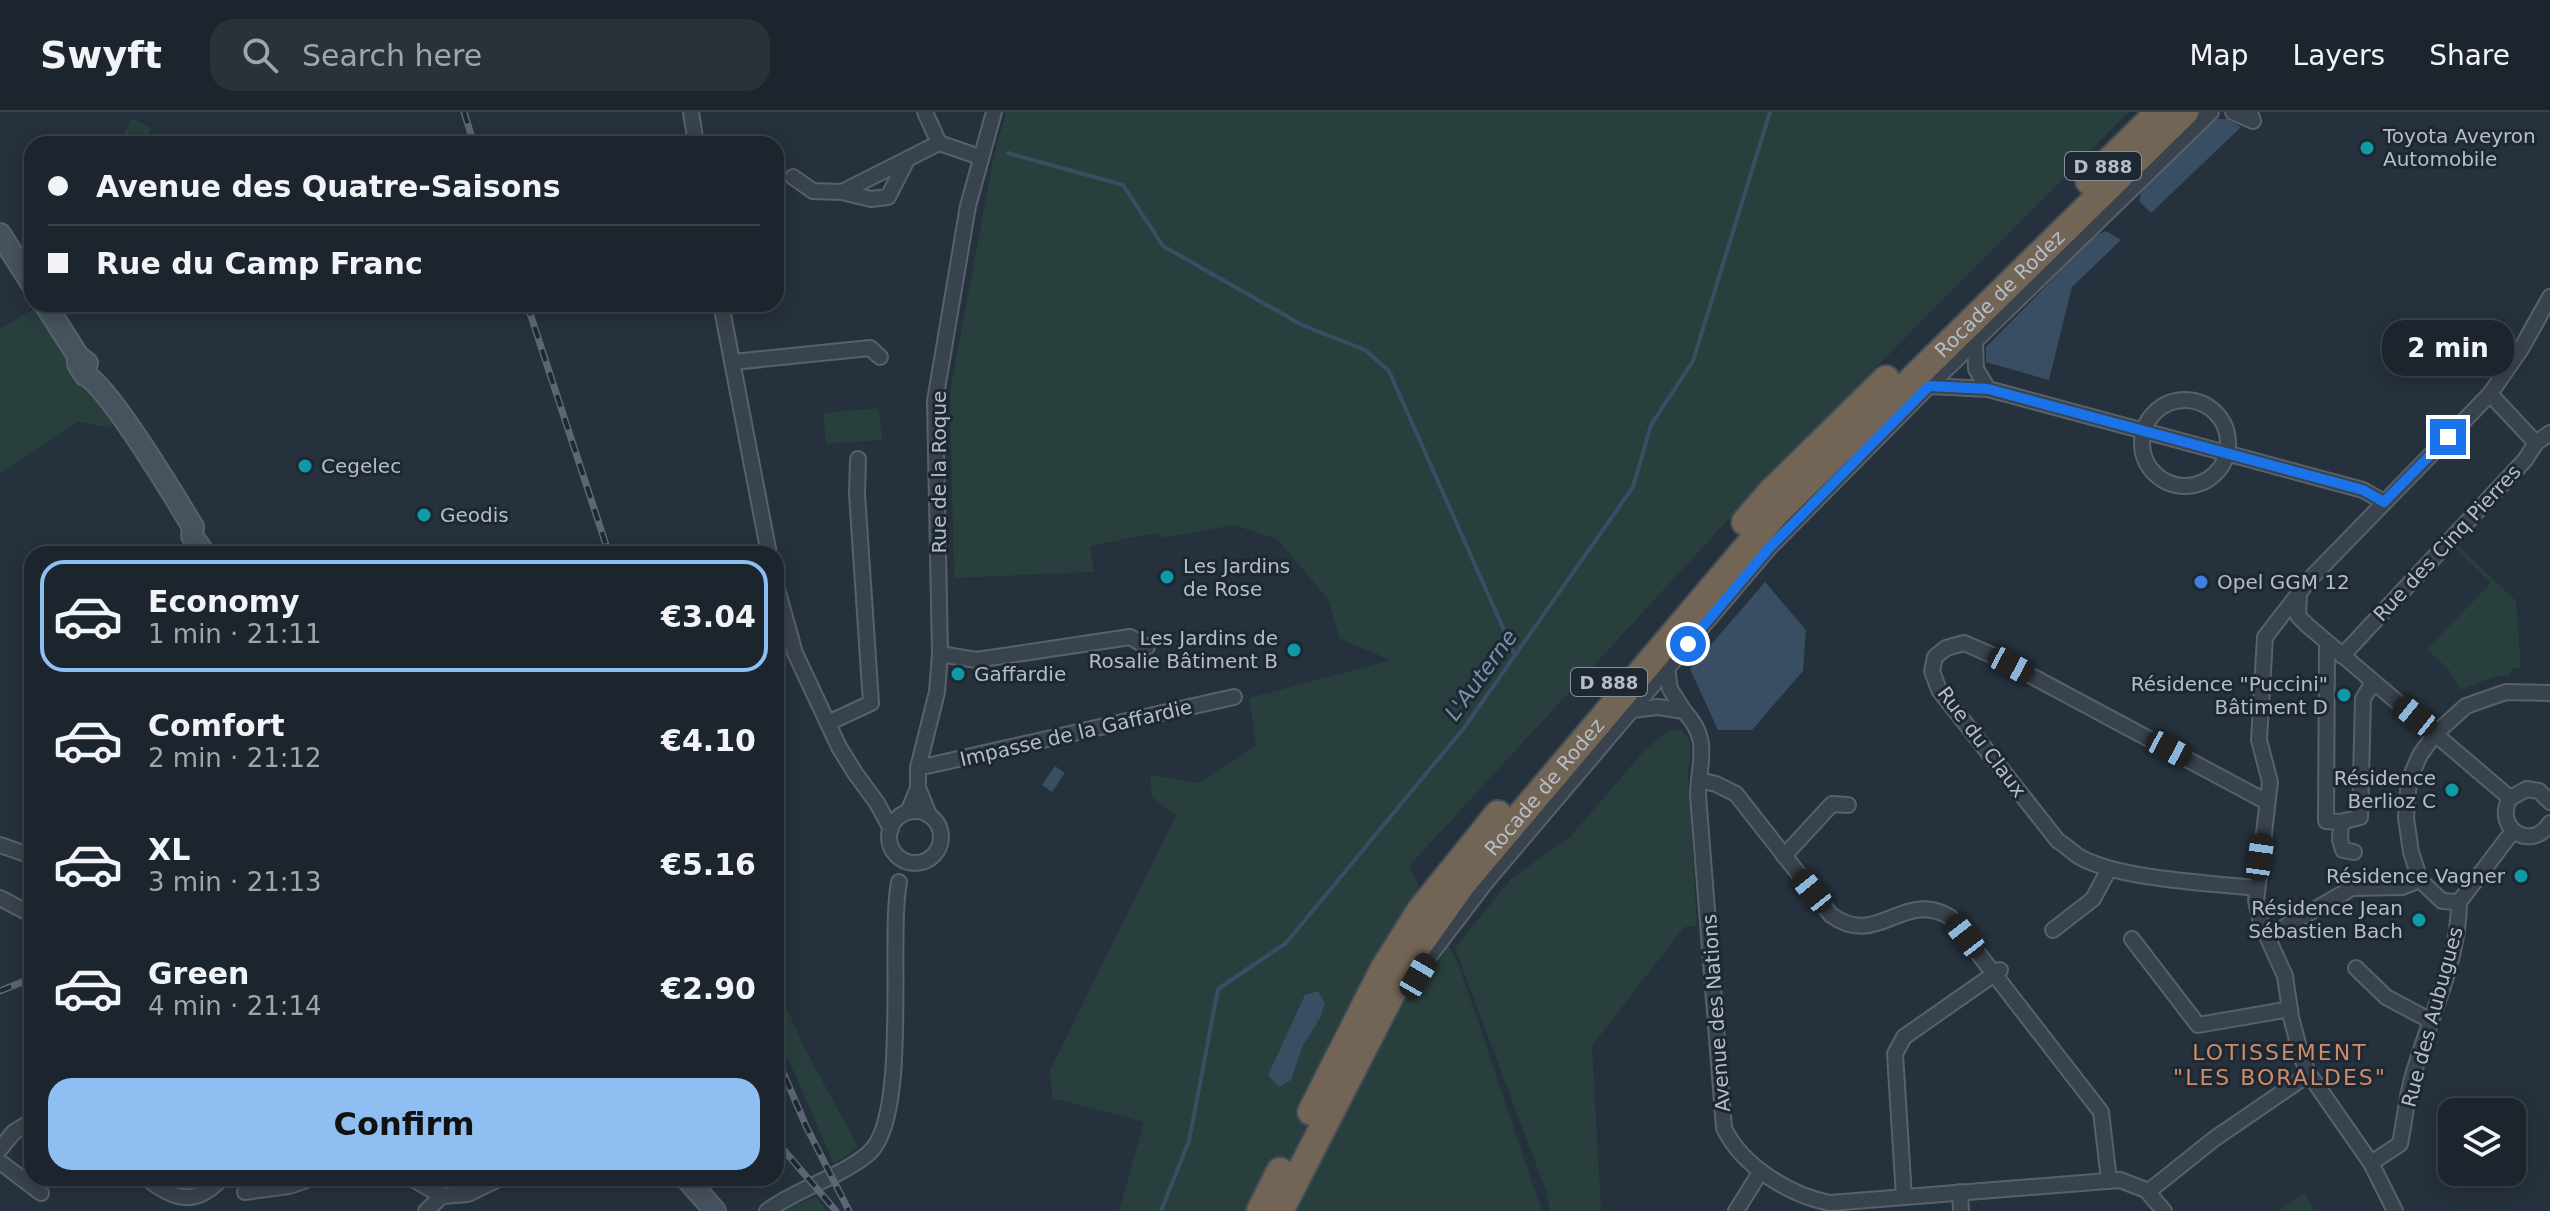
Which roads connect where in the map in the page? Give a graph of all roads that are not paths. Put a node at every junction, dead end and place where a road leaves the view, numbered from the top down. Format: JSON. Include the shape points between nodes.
{"nodes":[{"id":1,"x":691,"y":112,"type":"edge"},
{"id":2,"x":925,"y":112,"type":"edge"},
{"id":3,"x":994,"y":112,"type":"edge"},
{"id":4,"x":2159,"y":112,"type":"edge"},
{"id":5,"x":2185,"y":112,"type":"edge"},
{"id":6,"x":2211,"y":112,"type":"edge"},
{"id":7,"x":2233,"y":112,"type":"edge"},
{"id":8,"x":2250,"y":112,"type":"edge"},
{"id":9,"x":695,"y":136,"type":"edge"},
{"id":10,"x":939,"y":143,"type":"junction"},
{"id":11,"x":980,"y":157,"type":"junction"},
{"id":12,"x":906,"y":161,"type":"junction"},
{"id":13,"x":793,"y":177,"type":"dead end"},
{"id":14,"x":842,"y":192,"type":"junction"},
{"id":15,"x":0,"y":234,"type":"edge"},
{"id":16,"x":24,"y":272,"type":"edge"},
{"id":17,"x":2550,"y":297,"type":"edge"},
{"id":18,"x":50,"y":312,"type":"edge"},
{"id":19,"x":723,"y":312,"type":"edge"},
{"id":20,"x":1975,"y":342,"type":"junction"},
{"id":21,"x":880,"y":357,"type":"dead end"},
{"id":22,"x":733,"y":362,"type":"junction"},
{"id":23,"x":1929,"y":386,"type":"junction"},
{"id":24,"x":1988,"y":389,"type":"junction"},
{"id":25,"x":2490,"y":394,"type":"junction"},
{"id":26,"x":2143,"y":431,"type":"junction"},
{"id":27,"x":2550,"y":433,"type":"edge"},
{"id":28,"x":2536,"y":443,"type":"junction"},
{"id":29,"x":2227,"y":453,"type":"junction"},
{"id":30,"x":858,"y":459,"type":"dead end"},
{"id":31,"x":2384,"y":502,"type":"junction"},
{"id":32,"x":193,"y":527,"type":"junction"},
{"id":33,"x":199,"y":546,"type":"edge"},
{"id":34,"x":215,"y":546,"type":"edge"},
{"id":35,"x":768,"y":546,"type":"edge"},
{"id":36,"x":2299,"y":594,"type":"junction"},
{"id":37,"x":784,"y":614,"type":"edge"},
{"id":38,"x":2298,"y":616,"type":"junction"},
{"id":39,"x":2270,"y":629,"type":"junction"},
{"id":40,"x":2327,"y":644,"type":"junction"},
{"id":41,"x":1147,"y":647,"type":"dead end"},
{"id":42,"x":940,"y":654,"type":"junction"},
{"id":43,"x":2342,"y":656,"type":"junction"},
{"id":44,"x":1667,"y":668,"type":"junction"},
{"id":45,"x":2373,"y":682,"type":"junction"},
{"id":46,"x":2550,"y":693,"type":"edge"},
{"id":47,"x":1234,"y":697,"type":"dead end"},
{"id":48,"x":1632,"y":710,"type":"junction"},
{"id":49,"x":1684,"y":711,"type":"junction"},
{"id":50,"x":828,"y":723,"type":"junction"},
{"id":51,"x":2435,"y":734,"type":"junction"},
{"id":52,"x":918,"y":768,"type":"junction"},
{"id":53,"x":1699,"y":780,"type":"junction"},
{"id":54,"x":918,"y":788,"type":"junction"},
{"id":55,"x":2548,"y":795,"type":"edge"},
{"id":56,"x":2510,"y":798,"type":"junction"},
{"id":57,"x":2267,"y":802,"type":"junction"},
{"id":58,"x":1848,"y":805,"type":"dead end"},
{"id":59,"x":881,"y":809,"type":"junction"},
{"id":60,"x":904,"y":814,"type":"junction"},
{"id":61,"x":929,"y":815,"type":"junction"},
{"id":62,"x":2341,"y":822,"type":"junction"},
{"id":63,"x":2549,"y":828,"type":"edge"},
{"id":64,"x":891,"y":829,"type":"junction"},
{"id":65,"x":2513,"y":831,"type":"junction"},
{"id":66,"x":0,"y":845,"type":"edge"},
{"id":67,"x":2354,"y":852,"type":"dead end"},
{"id":68,"x":24,"y":853,"type":"edge"},
{"id":69,"x":897,"y":855,"type":"junction"},
{"id":70,"x":1784,"y":856,"type":"junction"},
{"id":71,"x":919,"y":862,"type":"junction"},
{"id":72,"x":2109,"y":869,"type":"junction"},
{"id":73,"x":2420,"y":880,"type":"junction"},
{"id":74,"x":899,"y":882,"type":"junction"},
{"id":75,"x":2256,"y":888,"type":"junction"},
{"id":76,"x":0,"y":898,"type":"edge"},
{"id":77,"x":2459,"y":902,"type":"junction"},
{"id":78,"x":24,"y":911,"type":"edge"},
{"id":79,"x":2053,"y":930,"type":"dead end"},
{"id":80,"x":2267,"y":934,"type":"junction"},
{"id":81,"x":2132,"y":939,"type":"dead end"},
{"id":82,"x":1431,"y":954,"type":"joint"},
{"id":83,"x":2356,"y":968,"type":"dead end"},
{"id":84,"x":1998,"y":971,"type":"junction"},
{"id":85,"x":2290,"y":1009,"type":"junction"},
{"id":86,"x":2431,"y":1021,"type":"junction"},
{"id":87,"x":2309,"y":1074,"type":"junction"},
{"id":88,"x":24,"y":1126,"type":"edge"},
{"id":89,"x":0,"y":1149,"type":"edge"},
{"id":90,"x":0,"y":1162,"type":"edge"},
{"id":91,"x":2371,"y":1163,"type":"junction"},
{"id":92,"x":1761,"y":1171,"type":"junction"},
{"id":93,"x":24,"y":1180,"type":"edge"},
{"id":94,"x":2109,"y":1180,"type":"junction"},
{"id":95,"x":32,"y":1186,"type":"edge"},
{"id":96,"x":157,"y":1186,"type":"edge"},
{"id":97,"x":214,"y":1186,"type":"edge"},
{"id":98,"x":286,"y":1186,"type":"edge"},
{"id":99,"x":425,"y":1186,"type":"edge"},
{"id":100,"x":484,"y":1186,"type":"edge"},
{"id":101,"x":692,"y":1186,"type":"edge"},
{"id":102,"x":2154,"y":1187,"type":"dead end"},
{"id":103,"x":245,"y":1192,"type":"dead end"},
{"id":104,"x":1960,"y":1192,"type":"junction"},
{"id":105,"x":41,"y":1193,"type":"dead end"},
{"id":106,"x":442,"y":1196,"type":"junction"},
{"id":107,"x":1904,"y":1197,"type":"junction"},
{"id":108,"x":710,"y":1209,"type":"edge"},
{"id":109,"x":426,"y":1211,"type":"edge"},
{"id":110,"x":767,"y":1211,"type":"edge"},
{"id":111,"x":1260,"y":1211,"type":"edge"},
{"id":112,"x":1281,"y":1211,"type":"edge"},
{"id":113,"x":1736,"y":1211,"type":"edge"},
{"id":114,"x":1961,"y":1211,"type":"edge"},
{"id":115,"x":2164,"y":1211,"type":"edge"},
{"id":116,"x":2395,"y":1211,"type":"edge"}],
"edges":[{"from":1,"to":9,"type":"street"},
{"from":2,"to":10,"type":"street"},
{"from":3,"to":11,"type":"street","name":"Rue de la Roque"},
{"from":4,"to":111,"type":"highway","name":"Rocade de Rodez","number":"D 888","via":[[1771,492],[1462,856],[1383,970]]},
{"from":5,"to":112,"type":"highway","name":"Rocade de Rodez","number":"D 888","via":[[1776,513],[1464,882],[1396,985]]},
{"from":6,"to":20,"type":"street"},
{"from":7,"to":8,"type":"street","via":[[2253,121]]},
{"from":10,"to":11,"type":"street"},
{"from":10,"to":12,"type":"street"},
{"from":11,"to":42,"type":"street","name":"Rue de la Roque","via":[[935,401]]},
{"from":12,"to":14,"type":"street"},
{"from":12,"to":14,"type":"street","via":[[888,197]]},
{"from":13,"to":14,"type":"street","via":[[813,191]]},
{"from":15,"to":16,"type":"main road"},
{"from":17,"to":25,"type":"street"},
{"from":18,"to":32,"type":"main road","via":[[85,375],[92,377],[160,472]]},
{"from":19,"to":22,"type":"street"},
{"from":20,"to":23,"type":"street"},
{"from":20,"to":24,"type":"street","via":[[1976,369]]},
{"from":21,"to":22,"type":"street","via":[[870,348]]},
{"from":22,"to":35,"type":"street"},
{"from":23,"to":24,"type":"street"},
{"from":23,"to":44,"type":"street","via":[[1770,547]]},
{"from":24,"to":26,"type":"street"},
{"from":25,"to":28,"type":"street"},
{"from":25,"to":31,"type":"street"},
{"from":26,"to":29,"type":"street"},
{"from":26,"to":29,"type":"street","via":[[2158,409],[2195,401],[2225,426]]},
{"from":26,"to":29,"type":"street","via":[[2144,455],[2157,476],[2182,486],[2210,477]]},
{"from":27,"to":28,"type":"street","name":"Rue des Cinq Pierres"},
{"from":28,"to":43,"type":"street","name":"Rue des Cinq Pierres"},
{"from":29,"to":31,"type":"street","via":[[2363,490]]},
{"from":30,"to":50,"type":"street","via":[[871,703]]},
{"from":31,"to":36,"type":"street"},
{"from":32,"to":33,"type":"main road"},
{"from":32,"to":34,"type":"main road","via":[[205,530]]},
{"from":36,"to":38,"type":"street"},
{"from":36,"to":39,"type":"street"},
{"from":37,"to":50,"type":"street","via":[[795,653]]},
{"from":38,"to":39,"type":"street"},
{"from":38,"to":40,"type":"street"},
{"from":39,"to":57,"type":"street","via":[[2262,648],[2259,740],[2270,782]]},
{"from":40,"to":43,"type":"street"},
{"from":40,"to":62,"type":"street","via":[[2326,821]]},
{"from":41,"to":42,"type":"street","via":[[1130,637],[976,660]]},
{"from":42,"to":52,"type":"street","name":"Rue de la Roque","via":[[937,692]]},
{"from":43,"to":45,"type":"street"},
{"from":44,"to":48,"type":"street"},
{"from":44,"to":49,"type":"street","name":"Avenue des Nations","via":[[1670,689]]},
{"from":45,"to":51,"type":"street"},
{"from":45,"to":62,"type":"street","via":[[2363,699],[2360,817]]},
{"from":46,"to":51,"type":"street","via":[[2506,692],[2466,706]]},
{"from":47,"to":52,"type":"street","name":"Impasse de la Gaffardie"},
{"from":48,"to":49,"type":"street"},
{"from":48,"to":82,"type":"street"},
{"from":49,"to":53,"type":"street","name":"Avenue des Nations","via":[[1702,740]]},
{"from":50,"to":59,"type":"street"},
{"from":51,"to":56,"type":"street"},
{"from":51,"to":73,"type":"street","via":[[2409,780],[2406,818]]},
{"from":52,"to":54,"type":"street","name":"Rue de la Roque"},
{"from":53,"to":70,"type":"street","via":[[1736,794]]},
{"from":53,"to":92,"type":"street","name":"Avenue des Nations","via":[[1724,1128],[1732,1145]]},
{"from":54,"to":60,"type":"street","name":"Rue de la Roque"},
{"from":54,"to":61,"type":"street","name":"Rue de la Roque"},
{"from":55,"to":56,"type":"street","via":[[2527,789]]},
{"from":56,"to":65,"type":"street","via":[[2505,812]]},
{"from":57,"to":72,"type":"street","name":"Rue du Claux","via":[[1994,656],[1964,643],[1946,648],[1935,657],[1932,671],[1939,690],[2058,841]]},
{"from":57,"to":75,"type":"street"},
{"from":58,"to":70,"type":"street","via":[[1832,804]]},
{"from":59,"to":60,"type":"street"},
{"from":59,"to":64,"type":"street"},
{"from":60,"to":61,"type":"street"},
{"from":60,"to":64,"type":"street"},
{"from":61,"to":71,"type":"street","via":[[940,828],[940,845],[932,857]]},
{"from":62,"to":67,"type":"street","via":[[2343,850]]},
{"from":63,"to":65,"type":"street","via":[[2533,836]]},
{"from":64,"to":69,"type":"street","via":[[890,843]]},
{"from":65,"to":77,"type":"street"},
{"from":66,"to":68,"type":"street"},
{"from":69,"to":71,"type":"street"},
{"from":69,"to":74,"type":"street"},
{"from":70,"to":84,"type":"street","via":[[1845,925],[1863,927],[1920,908],[1936,908]]},
{"from":71,"to":74,"type":"street"},
{"from":72,"to":75,"type":"street","name":"Rue du Claux"},
{"from":72,"to":79,"type":"street","via":[[2093,899]]},
{"from":73,"to":77,"type":"street","via":[[2442,901]]},
{"from":73,"to":80,"type":"street","via":[[2402,887],[2352,888]]},
{"from":74,"to":110,"type":"street","via":[[894,1063],[880,1136],[864,1156]]},
{"from":75,"to":80,"type":"street"},
{"from":76,"to":78,"type":"street"},
{"from":77,"to":86,"type":"street","name":"Rue des Aubugues"},
{"from":80,"to":85,"type":"street","via":[[2285,976]]},
{"from":81,"to":85,"type":"street","via":[[2198,1025]]},
{"from":82,"to":112,"type":"highway","via":[[1300,1191]]},
{"from":83,"to":86,"type":"street","via":[[2386,997]]},
{"from":84,"to":94,"type":"street","via":[[2101,1112]]},
{"from":84,"to":107,"type":"street","via":[[1904,1037],[1895,1054]]},
{"from":85,"to":87,"type":"street"},
{"from":86,"to":91,"type":"street","name":"Rue des Aubugues","via":[[2411,1082],[2400,1144]]},
{"from":87,"to":91,"type":"street"},
{"from":87,"to":102,"type":"street"},
{"from":88,"to":89,"type":"street"},
{"from":90,"to":93,"type":"street"},
{"from":91,"to":116,"type":"street"},
{"from":92,"to":107,"type":"street","name":"Avenue des Nations","via":[[1821,1201]]},
{"from":92,"to":113,"type":"street"},
{"from":94,"to":104,"type":"street","name":"Avenue des Nations"},
{"from":94,"to":115,"type":"street","name":"Avenue des Nations","via":[[2146,1190]]},
{"from":95,"to":105,"type":"street"},
{"from":96,"to":97,"type":"street","via":[[183,1198]]},
{"from":98,"to":103,"type":"street"},
{"from":99,"to":106,"type":"street"},
{"from":100,"to":106,"type":"street","via":[[468,1194]]},
{"from":101,"to":108,"type":"main road"},
{"from":104,"to":107,"type":"street","name":"Avenue des Nations"},
{"from":104,"to":114,"type":"street"},
{"from":106,"to":109,"type":"street"}]}
